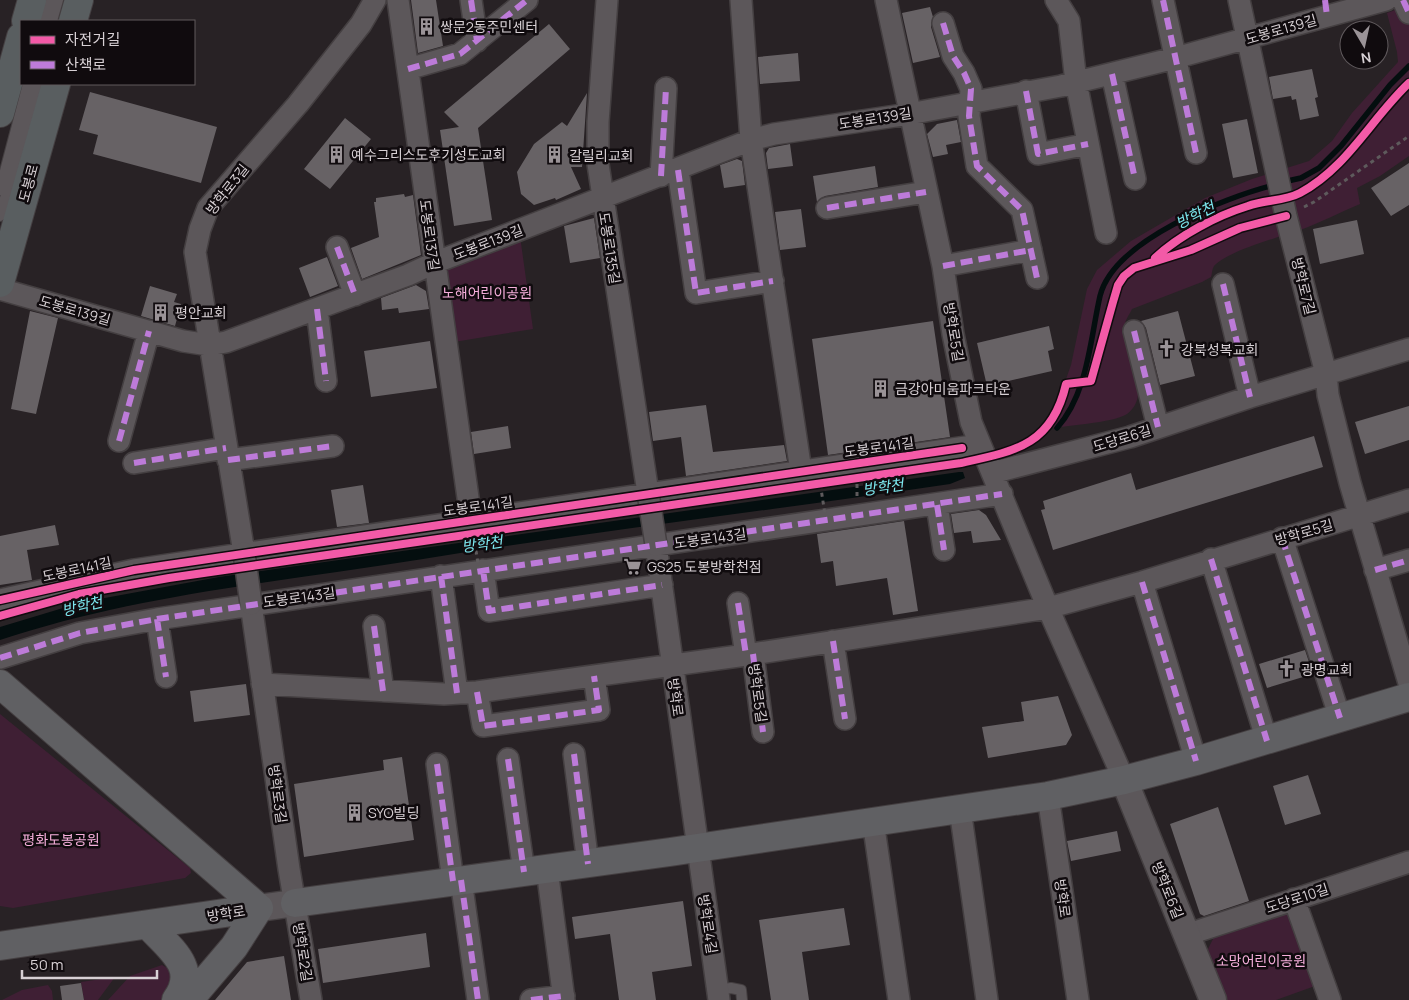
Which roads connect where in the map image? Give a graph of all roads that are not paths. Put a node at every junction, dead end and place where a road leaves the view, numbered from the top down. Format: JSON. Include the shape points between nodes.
{"nodes":[{"id":1,"x":32,"y":0,"type":"edge"},
{"id":2,"x":48,"y":0,"type":"edge"},
{"id":3,"x":58,"y":0,"type":"edge"},
{"id":4,"x":78,"y":0,"type":"edge"},
{"id":5,"x":375,"y":0,"type":"edge"},
{"id":6,"x":470,"y":0,"type":"edge"},
{"id":7,"x":527,"y":0,"type":"edge"},
{"id":8,"x":607,"y":0,"type":"edge"},
{"id":9,"x":741,"y":0,"type":"edge"},
{"id":10,"x":886,"y":0,"type":"edge"},
{"id":11,"x":1056,"y":0,"type":"edge"},
{"id":12,"x":1163,"y":0,"type":"edge"},
{"id":13,"x":1239,"y":0,"type":"edge"},
{"id":14,"x":1386,"y":0,"type":"edge"},
{"id":15,"x":1403,"y":0,"type":"edge"},
{"id":16,"x":396,"y":2,"type":"edge"},
{"id":17,"x":1409,"y":14,"type":"edge"},
{"id":18,"x":26,"y":20,"type":"edge"},
{"id":19,"x":43,"y":20,"type":"edge"},
{"id":20,"x":52,"y":20,"type":"edge"},
{"id":21,"x":73,"y":20,"type":"edge"},
{"id":22,"x":943,"y":23,"type":"dead end"},
{"id":23,"x":1248,"y":39,"type":"junction"},
{"id":24,"x":20,"y":41,"type":"edge"},
{"id":25,"x":477,"y":41,"type":"junction"},
{"id":26,"x":1175,"y":58,"type":"junction"},
{"id":27,"x":408,"y":69,"type":"junction"},
{"id":28,"x":1112,"y":74,"type":"junction"},
{"id":29,"x":1076,"y":82,"type":"junction"},
{"id":30,"x":28,"y":85,"type":"edge"},
{"id":31,"x":37,"y":85,"type":"edge"},
{"id":32,"x":56,"y":85,"type":"edge"},
{"id":33,"x":666,"y":88,"type":"dead end"},
{"id":34,"x":1026,"y":91,"type":"junction"},
{"id":35,"x":970,"y":102,"type":"junction"},
{"id":36,"x":0,"y":113,"type":"edge"},
{"id":37,"x":909,"y":114,"type":"junction"},
{"id":38,"x":751,"y":140,"type":"junction"},
{"id":39,"x":1088,"y":144,"type":"junction"},
{"id":40,"x":1196,"y":154,"type":"dead end"},
{"id":41,"x":669,"y":173,"type":"junction"},
{"id":42,"x":1135,"y":179,"type":"dead end"},
{"id":43,"x":0,"y":190,"type":"edge"},
{"id":44,"x":926,"y":192,"type":"junction"},
{"id":45,"x":603,"y":199,"type":"junction"},
{"id":46,"x":827,"y":208,"type":"dead end"},
{"id":47,"x":0,"y":216,"type":"edge"},
{"id":48,"x":1106,"y":233,"type":"dead end"},
{"id":49,"x":337,"y":247,"type":"dead end"},
{"id":50,"x":1031,"y":250,"type":"junction"},
{"id":51,"x":434,"y":263,"type":"junction"},
{"id":52,"x":943,"y":266,"type":"junction"},
{"id":53,"x":1037,"y":278,"type":"dead end"},
{"id":54,"x":774,"y":281,"type":"junction"},
{"id":55,"x":0,"y":283,"type":"edge"},
{"id":56,"x":1223,"y":284,"type":"dead end"},
{"id":57,"x":0,"y":289,"type":"edge"},
{"id":58,"x":356,"y":295,"type":"junction"},
{"id":59,"x":317,"y":309,"type":"junction"},
{"id":60,"x":149,"y":331,"type":"junction"},
{"id":61,"x":1134,"y":331,"type":"dead end"},
{"id":62,"x":209,"y":345,"type":"junction"},
{"id":63,"x":1409,"y":349,"type":"edge"},
{"id":64,"x":1326,"y":374,"type":"junction"},
{"id":65,"x":326,"y":381,"type":"dead end"},
{"id":66,"x":1250,"y":397,"type":"junction"},
{"id":67,"x":1158,"y":427,"type":"junction"},
{"id":68,"x":119,"y":441,"type":"dead end"},
{"id":69,"x":333,"y":446,"type":"dead end"},
{"id":70,"x":970,"y":446,"type":"junction"},
{"id":71,"x":227,"y":454,"type":"junction"},
{"id":72,"x":134,"y":463,"type":"dead end"},
{"id":73,"x":992,"y":473,"type":"junction"},
{"id":74,"x":814,"y":477,"type":"junction"},
{"id":75,"x":648,"y":494,"type":"junction"},
{"id":76,"x":1002,"y":494,"type":"junction"},
{"id":77,"x":1409,"y":500,"type":"edge"},
{"id":78,"x":937,"y":505,"type":"junction"},
{"id":79,"x":1359,"y":516,"type":"junction"},
{"id":80,"x":472,"y":529,"type":"junction"},
{"id":81,"x":1282,"y":538,"type":"junction"},
{"id":82,"x":656,"y":545,"type":"junction"},
{"id":83,"x":944,"y":550,"type":"dead end"},
{"id":84,"x":244,"y":553,"type":"junction"},
{"id":85,"x":1211,"y":560,"type":"junction"},
{"id":86,"x":1409,"y":560,"type":"edge"},
{"id":87,"x":481,"y":570,"type":"junction"},
{"id":88,"x":1376,"y":570,"type":"junction"},
{"id":89,"x":441,"y":576,"type":"junction"},
{"id":90,"x":1142,"y":582,"type":"junction"},
{"id":91,"x":662,"y":585,"type":"junction"},
{"id":92,"x":0,"y":600,"type":"edge"},
{"id":93,"x":738,"y":603,"type":"dead end"},
{"id":94,"x":251,"y":604,"type":"junction"},
{"id":95,"x":1048,"y":608,"type":"junction"},
{"id":96,"x":157,"y":618,"type":"junction"},
{"id":97,"x":374,"y":626,"type":"dead end"},
{"id":98,"x":833,"y":641,"type":"junction"},
{"id":99,"x":749,"y":655,"type":"junction"},
{"id":100,"x":0,"y":658,"type":"edge"},
{"id":101,"x":672,"y":666,"type":"junction"},
{"id":102,"x":594,"y":676,"type":"junction"},
{"id":103,"x":166,"y":677,"type":"dead end"},
{"id":104,"x":1409,"y":683,"type":"edge"},
{"id":105,"x":0,"y":684,"type":"edge"},
{"id":106,"x":262,"y":684,"type":"junction"},
{"id":107,"x":383,"y":691,"type":"junction"},
{"id":108,"x":467,"y":692,"type":"junction"},
{"id":109,"x":1409,"y":698,"type":"edge"},
{"id":110,"x":1340,"y":718,"type":"junction"},
{"id":111,"x":845,"y":719,"type":"dead end"},
{"id":112,"x":763,"y":732,"type":"dead end"},
{"id":113,"x":1267,"y":741,"type":"junction"},
{"id":114,"x":574,"y":754,"type":"dead end"},
{"id":115,"x":508,"y":759,"type":"dead end"},
{"id":116,"x":1196,"y":761,"type":"junction"},
{"id":117,"x":437,"y":764,"type":"dead end"},
{"id":118,"x":1124,"y":780,"type":"junction"},
{"id":119,"x":1048,"y":796,"type":"junction"},
{"id":120,"x":960,"y":809,"type":"junction"},
{"id":121,"x":874,"y":821,"type":"junction"},
{"id":122,"x":697,"y":848,"type":"junction"},
{"id":123,"x":1409,"y":862,"type":"edge"},
{"id":124,"x":588,"y":864,"type":"junction"},
{"id":125,"x":535,"y":871,"type":"junction"},
{"id":126,"x":457,"y":881,"type":"junction"},
{"id":127,"x":1294,"y":899,"type":"junction"},
{"id":128,"x":295,"y":904,"type":"junction"},
{"id":129,"x":259,"y":908,"type":"junction"},
{"id":130,"x":148,"y":924,"type":"junction"},
{"id":131,"x":1186,"y":935,"type":"junction"},
{"id":132,"x":0,"y":946,"type":"edge"},
{"id":133,"x":718,"y":995,"type":"edge"},
{"id":134,"x":564,"y":998,"type":"edge"},
{"id":135,"x":176,"y":1000,"type":"edge"},
{"id":136,"x":189,"y":1000,"type":"edge"},
{"id":137,"x":311,"y":1000,"type":"edge"},
{"id":138,"x":478,"y":1000,"type":"edge"},
{"id":139,"x":531,"y":1000,"type":"edge"},
{"id":140,"x":742,"y":1000,"type":"edge"},
{"id":141,"x":899,"y":1000,"type":"edge"},
{"id":142,"x":987,"y":1000,"type":"edge"},
{"id":143,"x":1078,"y":1000,"type":"edge"},
{"id":144,"x":1213,"y":1000,"type":"edge"},
{"id":145,"x":1330,"y":1000,"type":"edge"}],
"edges":[{"from":1,"to":18,"type":"main road"},
{"from":2,"to":19,"type":"lane"},
{"from":3,"to":20,"type":"lane"},
{"from":4,"to":21,"type":"main road"},
{"from":5,"to":62,"type":"street","name":"방학로3길","via":[[361,24],[298,104],[208,208],[195,252]]},
{"from":6,"to":25,"type":"street"},
{"from":7,"to":25,"type":"street"},
{"from":8,"to":45,"type":"street","name":"도봉로135길","via":[[598,122],[598,164]]},
{"from":9,"to":38,"type":"street"},
{"from":10,"to":37,"type":"street","name":"방학로5길"},
{"from":11,"to":29,"type":"street","via":[[1069,21]]},
{"from":12,"to":26,"type":"street"},
{"from":13,"to":23,"type":"street","name":"방학로7길"},
{"from":14,"to":23,"type":"street","name":"도봉로139길"},
{"from":15,"to":17,"type":"street"},
{"from":16,"to":27,"type":"street","name":"도봉로137길"},
{"from":22,"to":35,"type":"street","via":[[953,56],[971,89]]},
{"from":23,"to":26,"type":"street","name":"도봉로139길"},
{"from":23,"to":64,"type":"street","name":"방학로7길","via":[[1286,216]]},
{"from":24,"to":36,"type":"main road"},
{"from":25,"to":27,"type":"street","via":[[460,54]]},
{"from":26,"to":28,"type":"street","name":"도봉로139길"},
{"from":26,"to":40,"type":"street"},
{"from":27,"to":51,"type":"street","name":"도봉로137길"},
{"from":28,"to":29,"type":"street","name":"도봉로139길"},
{"from":28,"to":42,"type":"street"},
{"from":29,"to":34,"type":"street","name":"도봉로139길"},
{"from":29,"to":39,"type":"street"},
{"from":30,"to":43,"type":"lane"},
{"from":31,"to":47,"type":"lane"},
{"from":32,"to":55,"type":"main road","name":"도봉로"},
{"from":33,"to":41,"type":"street"},
{"from":34,"to":35,"type":"street","name":"도봉로139길"},
{"from":34,"to":39,"type":"street","via":[[1038,154]]},
{"from":35,"to":37,"type":"street","name":"도봉로139길"},
{"from":35,"to":50,"type":"street","via":[[969,116],[977,166],[1022,210]]},
{"from":37,"to":38,"type":"street","name":"도봉로139길"},
{"from":37,"to":44,"type":"street","name":"방학로5길"},
{"from":38,"to":41,"type":"street","name":"도봉로139길"},
{"from":38,"to":54,"type":"street"},
{"from":39,"to":48,"type":"street"},
{"from":41,"to":45,"type":"street","name":"도봉로139길"},
{"from":41,"to":54,"type":"street","via":[[696,293]]},
{"from":44,"to":46,"type":"street"},
{"from":44,"to":52,"type":"street","name":"방학로5길"},
{"from":45,"to":51,"type":"street","name":"도봉로139길"},
{"from":45,"to":75,"type":"street","name":"도봉로135길"},
{"from":49,"to":58,"type":"street"},
{"from":50,"to":52,"type":"street"},
{"from":50,"to":53,"type":"street"},
{"from":51,"to":58,"type":"street","name":"도봉로139길"},
{"from":51,"to":80,"type":"street","name":"도봉로137길"},
{"from":52,"to":70,"type":"street","name":"방학로5길","via":[[971,422]]},
{"from":54,"to":74,"type":"street"},
{"from":56,"to":66,"type":"street"},
{"from":57,"to":60,"type":"street","name":"도봉로139길"},
{"from":58,"to":59,"type":"street","name":"도봉로139길"},
{"from":59,"to":62,"type":"street","name":"도봉로139길","via":[[226,342]]},
{"from":59,"to":65,"type":"street"},
{"from":60,"to":62,"type":"street","name":"도봉로139길"},
{"from":60,"to":68,"type":"street"},
{"from":61,"to":67,"type":"street"},
{"from":62,"to":71,"type":"street","name":"방학로3길"},
{"from":63,"to":64,"type":"street","name":"도당로6길"},
{"from":64,"to":66,"type":"street","name":"도당로6길"},
{"from":64,"to":79,"type":"street","name":"방학로7길","via":[[1328,395]]},
{"from":66,"to":67,"type":"street","name":"도당로6길"},
{"from":67,"to":73,"type":"street","name":"도당로6길"},
{"from":69,"to":71,"type":"street"},
{"from":70,"to":73,"type":"street","name":"방학로5길"},
{"from":70,"to":74,"type":"street","name":"도봉로141길"},
{"from":71,"to":72,"type":"street"},
{"from":71,"to":84,"type":"street","name":"방학로3길"},
{"from":73,"to":76,"type":"street","name":"방학로5길"},
{"from":74,"to":75,"type":"street","name":"도봉로141길"},
{"from":75,"to":80,"type":"street","name":"도봉로141길"},
{"from":75,"to":82,"type":"street","name":"도봉로135길","bridge":true},
{"from":76,"to":78,"type":"street","name":"도봉로143길"},
{"from":76,"to":95,"type":"street","name":"방학로5길"},
{"from":77,"to":79,"type":"street","name":"방학로5길"},
{"from":78,"to":82,"type":"street","name":"도봉로143길"},
{"from":78,"to":83,"type":"street"},
{"from":79,"to":81,"type":"street","name":"방학로5길"},
{"from":79,"to":88,"type":"street","name":"방학로7길"},
{"from":80,"to":84,"type":"street","name":"도봉로141길"},
{"from":81,"to":85,"type":"street","name":"방학로5길"},
{"from":81,"to":110,"type":"street"},
{"from":82,"to":87,"type":"street","name":"도봉로143길"},
{"from":82,"to":91,"type":"street","name":"방학로"},
{"from":84,"to":92,"type":"street","name":"도봉로141길","via":[[116,574]]},
{"from":84,"to":94,"type":"street","name":"방학로3길","bridge":true},
{"from":85,"to":90,"type":"street","name":"방학로5길"},
{"from":85,"to":113,"type":"street"},
{"from":86,"to":88,"type":"street"},
{"from":87,"to":89,"type":"street","name":"도봉로143길"},
{"from":87,"to":91,"type":"street","via":[[489,611]]},
{"from":88,"to":104,"type":"street","name":"방학로7길"},
{"from":89,"to":94,"type":"street","name":"도봉로143길"},
{"from":89,"to":108,"type":"street"},
{"from":90,"to":95,"type":"street","name":"방학로5길"},
{"from":90,"to":116,"type":"street"},
{"from":91,"to":101,"type":"street","name":"방학로"},
{"from":93,"to":99,"type":"street"},
{"from":94,"to":96,"type":"street","name":"도봉로143길"},
{"from":94,"to":106,"type":"street","name":"방학로3길"},
{"from":95,"to":98,"type":"street","name":"방학로5길"},
{"from":95,"to":118,"type":"street","name":"방학로5길"},
{"from":96,"to":100,"type":"street","name":"도봉로143길","via":[[80,633]]},
{"from":96,"to":103,"type":"street"},
{"from":97,"to":107,"type":"street"},
{"from":98,"to":99,"type":"street","name":"방학로5길"},
{"from":98,"to":111,"type":"street"},
{"from":99,"to":101,"type":"street","name":"방학로5길"},
{"from":99,"to":112,"type":"street","name":"방학로5길"},
{"from":101,"to":102,"type":"street"},
{"from":101,"to":122,"type":"street","name":"방학로"},
{"from":102,"to":108,"type":"street"},
{"from":102,"to":108,"type":"street","via":[[599,710],[482,726]]},
{"from":105,"to":129,"type":"main road"},
{"from":106,"to":107,"type":"street"},
{"from":106,"to":128,"type":"street","name":"방학로3길"},
{"from":107,"to":108,"type":"street"},
{"from":109,"to":110,"type":"main road","name":"방학로"},
{"from":110,"to":113,"type":"main road","name":"방학로"},
{"from":113,"to":116,"type":"main road","name":"방학로"},
{"from":114,"to":124,"type":"street"},
{"from":115,"to":125,"type":"street"},
{"from":116,"to":118,"type":"main road","name":"방학로"},
{"from":117,"to":126,"type":"street"},
{"from":118,"to":119,"type":"main road","name":"방학로"},
{"from":118,"to":131,"type":"street","name":"방학로6길"},
{"from":119,"to":120,"type":"main road","name":"방학로"},
{"from":119,"to":143,"type":"street","name":"방학로"},
{"from":120,"to":121,"type":"main road","name":"방학로"},
{"from":120,"to":142,"type":"street"},
{"from":121,"to":122,"type":"main road","name":"방학로"},
{"from":121,"to":141,"type":"street"},
{"from":122,"to":124,"type":"main road","name":"방학로"},
{"from":122,"to":133,"type":"street","name":"방학로4길"},
{"from":123,"to":127,"type":"street","name":"도당로10길"},
{"from":124,"to":125,"type":"main road","name":"방학로"},
{"from":125,"to":126,"type":"main road","name":"방학로"},
{"from":125,"to":134,"type":"street"},
{"from":126,"to":128,"type":"main road","name":"방학로"},
{"from":126,"to":138,"type":"street"},
{"from":127,"to":131,"type":"street","name":"도당로10길"},
{"from":127,"to":145,"type":"street"},
{"from":128,"to":129,"type":"street","name":"방학로"},
{"from":128,"to":137,"type":"street","name":"방학로2길"},
{"from":129,"to":130,"type":"main road","name":"방학로"},
{"from":129,"to":136,"type":"main road","via":[[234,947]]},
{"from":130,"to":132,"type":"main road","name":"방학로"},
{"from":130,"to":135,"type":"main road","via":[[184,967],[184,988]]},
{"from":131,"to":144,"type":"street","name":"방학로6길"},
{"from":133,"to":140,"type":"lane","via":[[731,988],[741,990]]},
{"from":134,"to":139,"type":"street"}]}
